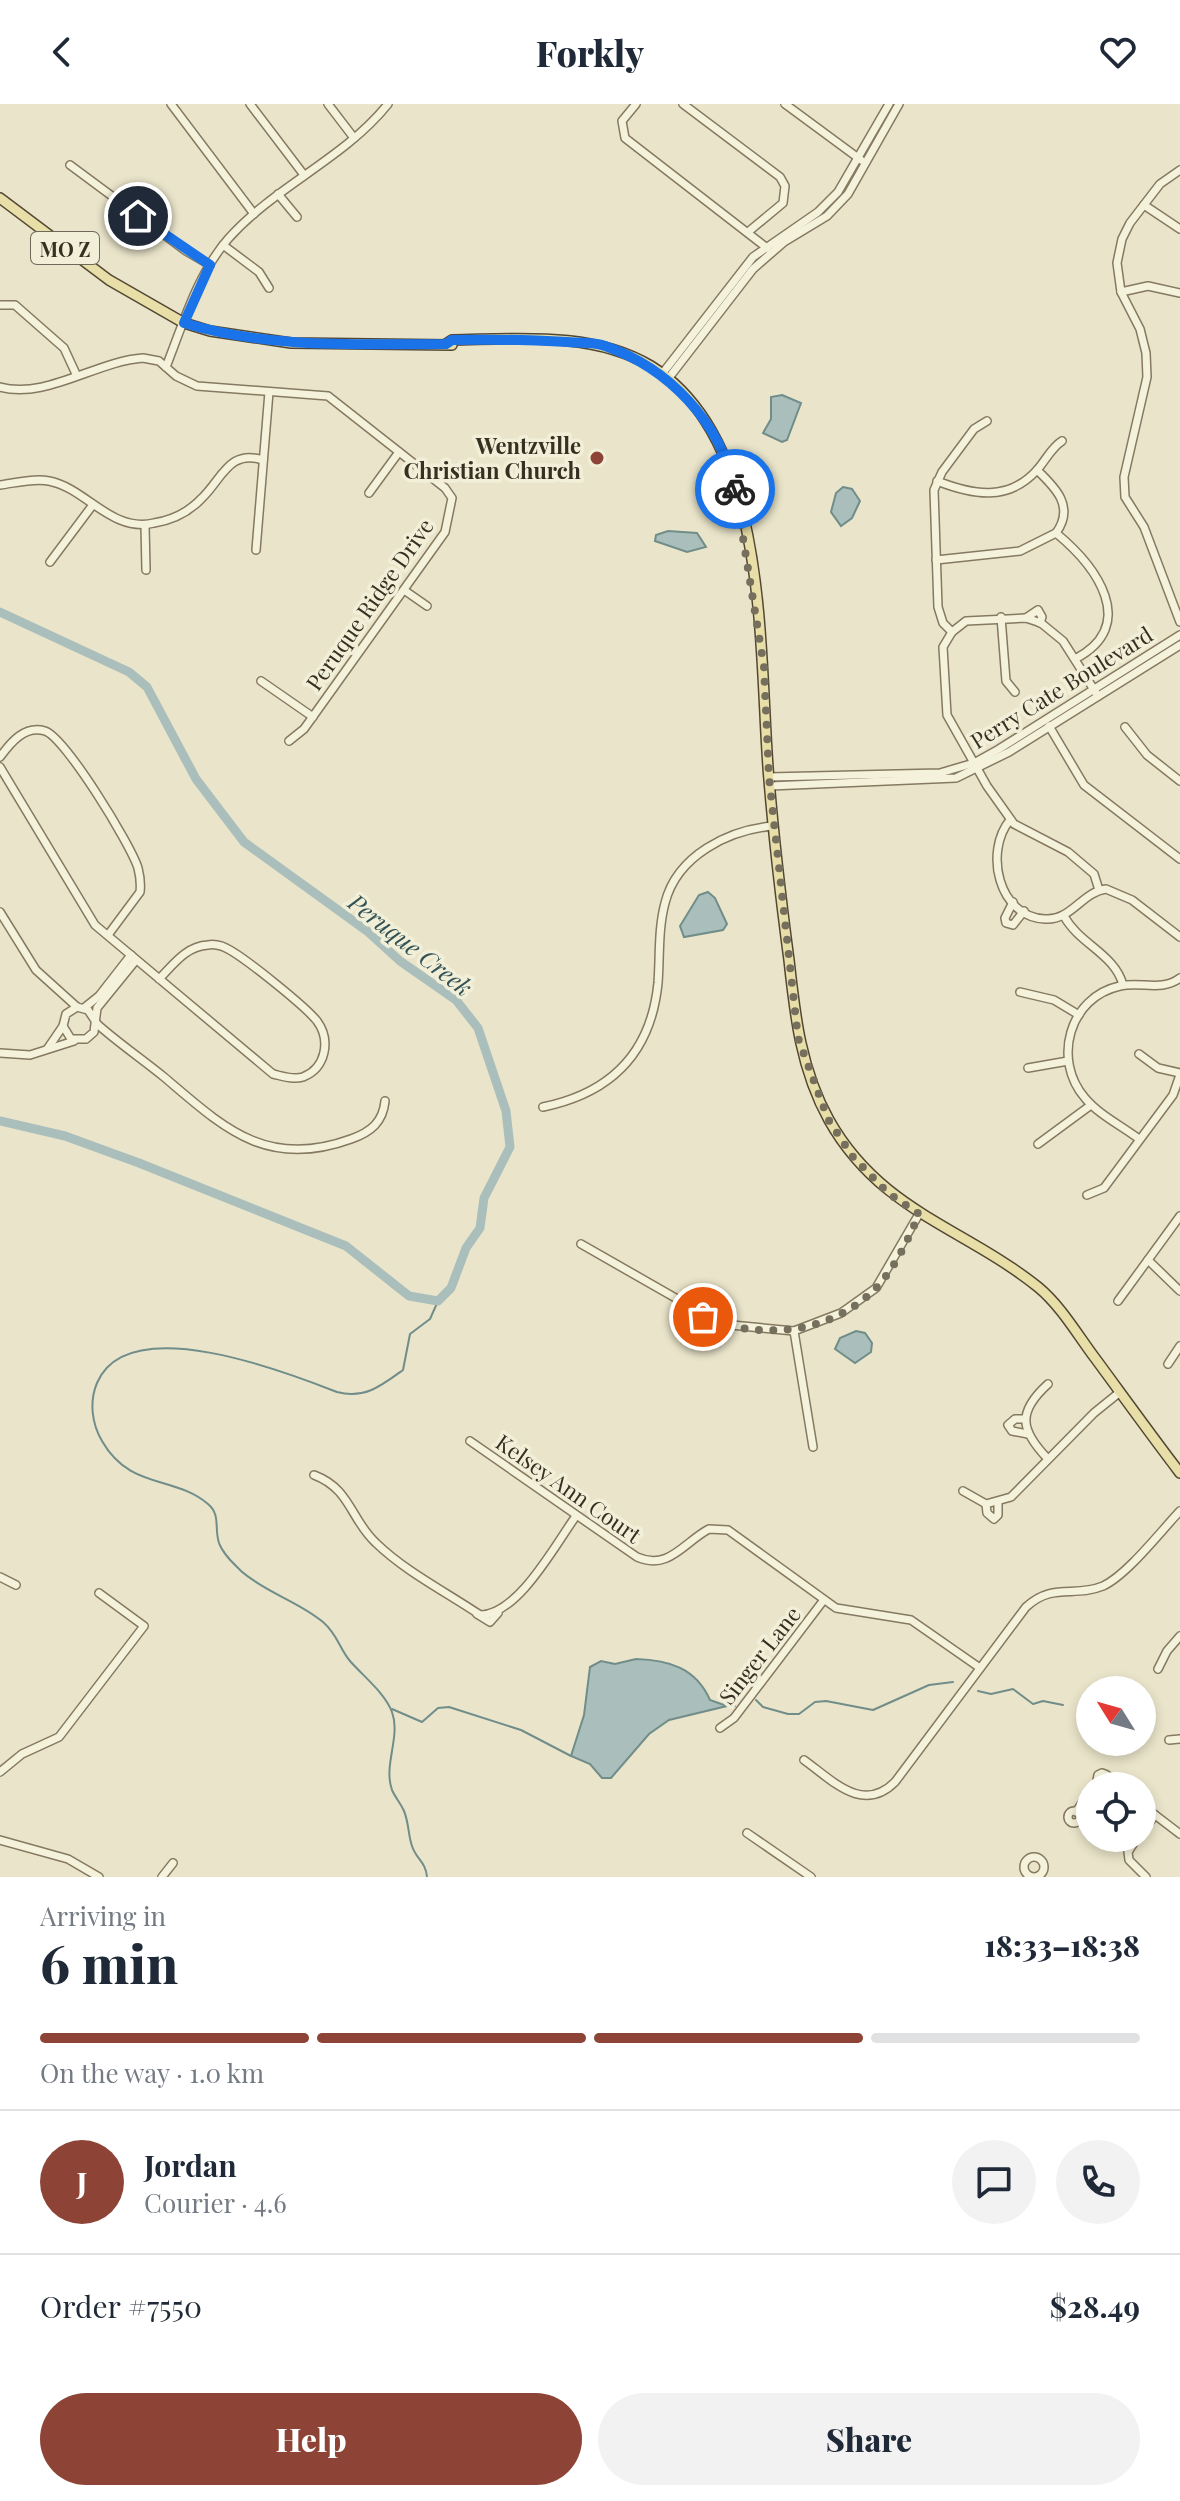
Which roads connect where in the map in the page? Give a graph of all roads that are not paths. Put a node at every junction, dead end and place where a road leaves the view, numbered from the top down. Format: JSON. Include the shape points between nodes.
{"nodes":[{"id":1,"x":171,"y":104,"type":"edge"},
{"id":2,"x":250,"y":104,"type":"edge"},
{"id":3,"x":328,"y":104,"type":"edge"},
{"id":4,"x":388,"y":104,"type":"edge"},
{"id":5,"x":636,"y":104,"type":"edge"},
{"id":6,"x":683,"y":104,"type":"edge"},
{"id":7,"x":785,"y":104,"type":"edge"},
{"id":8,"x":889,"y":104,"type":"edge"},
{"id":9,"x":899,"y":104,"type":"edge"},
{"id":10,"x":354,"y":138,"type":"junction"},
{"id":11,"x":862,"y":161,"type":"junction"},
{"id":12,"x":70,"y":165,"type":"dead end"},
{"id":13,"x":1180,"y":170,"type":"edge"},
{"id":14,"x":304,"y":175,"type":"junction"},
{"id":15,"x":278,"y":194,"type":"junction"},
{"id":16,"x":0,"y":198,"type":"edge"},
{"id":17,"x":1144,"y":205,"type":"junction"},
{"id":18,"x":254,"y":214,"type":"junction"},
{"id":19,"x":297,"y":217,"type":"dead end"},
{"id":20,"x":1180,"y":229,"type":"edge"},
{"id":21,"x":748,"y":232,"type":"junction"},
{"id":22,"x":223,"y":245,"type":"junction"},
{"id":23,"x":764,"y":247,"type":"junction"},
{"id":24,"x":773,"y":251,"type":"junction"},
{"id":25,"x":210,"y":265,"type":"junction"},
{"id":26,"x":269,"y":288,"type":"dead end"},
{"id":27,"x":1121,"y":292,"type":"junction"},
{"id":28,"x":1180,"y":293,"type":"edge"},
{"id":29,"x":1,"y":305,"type":"edge"},
{"id":30,"x":184,"y":323,"type":"junction"},
{"id":31,"x":166,"y":367,"type":"junction"},
{"id":32,"x":76,"y":374,"type":"junction"},
{"id":33,"x":665,"y":377,"type":"junction"},
{"id":34,"x":0,"y":387,"type":"edge"},
{"id":35,"x":269,"y":392,"type":"junction"},
{"id":36,"x":987,"y":421,"type":"dead end"},
{"id":37,"x":1062,"y":441,"type":"dead end"},
{"id":38,"x":399,"y":452,"type":"junction"},
{"id":39,"x":263,"y":460,"type":"junction"},
{"id":40,"x":1037,"y":470,"type":"junction"},
{"id":41,"x":937,"y":481,"type":"junction"},
{"id":42,"x":0,"y":485,"type":"edge"},
{"id":43,"x":369,"y":493,"type":"dead end"},
{"id":44,"x":92,"y":506,"type":"junction"},
{"id":45,"x":145,"y":525,"type":"junction"},
{"id":46,"x":1056,"y":533,"type":"junction"},
{"id":47,"x":256,"y":550,"type":"dead end"},
{"id":48,"x":936,"y":560,"type":"junction"},
{"id":49,"x":50,"y":562,"type":"dead end"},
{"id":50,"x":146,"y":570,"type":"dead end"},
{"id":51,"x":404,"y":590,"type":"junction"},
{"id":52,"x":427,"y":606,"type":"dead end"},
{"id":53,"x":1001,"y":617,"type":"junction"},
{"id":54,"x":1180,"y":622,"type":"edge"},
{"id":55,"x":952,"y":632,"type":"junction"},
{"id":56,"x":1180,"y":635,"type":"edge"},
{"id":57,"x":1180,"y":645,"type":"edge"},
{"id":58,"x":1075,"y":659,"type":"junction"},
{"id":59,"x":261,"y":681,"type":"dead end"},
{"id":60,"x":1015,"y":692,"type":"dead end"},
{"id":61,"x":1095,"y":692,"type":"junction"},
{"id":62,"x":313,"y":717,"type":"junction"},
{"id":63,"x":1047,"y":723,"type":"junction"},
{"id":64,"x":1125,"y":727,"type":"dead end"},
{"id":65,"x":289,"y":741,"type":"dead end"},
{"id":66,"x":0,"y":757,"type":"edge"},
{"id":67,"x":975,"y":766,"type":"junction"},
{"id":68,"x":0,"y":767,"type":"edge"},
{"id":69,"x":1178,"y":775,"type":"edge"},
{"id":70,"x":769,"y":782,"type":"junction"},
{"id":71,"x":1010,"y":820,"type":"junction"},
{"id":72,"x":773,"y":826,"type":"junction"},
{"id":73,"x":1180,"y":859,"type":"edge"},
{"id":74,"x":1099,"y":890,"type":"junction"},
{"id":75,"x":1013,"y":902,"type":"junction"},
{"id":76,"x":1024,"y":911,"type":"junction"},
{"id":77,"x":0,"y":912,"type":"edge"},
{"id":78,"x":1064,"y":916,"type":"junction"},
{"id":79,"x":108,"y":935,"type":"junction"},
{"id":80,"x":1180,"y":937,"type":"edge"},
{"id":81,"x":133,"y":958,"type":"junction"},
{"id":82,"x":1180,"y":978,"type":"edge"},
{"id":83,"x":159,"y":979,"type":"junction"},
{"id":84,"x":1123,"y":985,"type":"junction"},
{"id":85,"x":1020,"y":992,"type":"dead end"},
{"id":86,"x":61,"y":993,"type":"junction"},
{"id":87,"x":80,"y":1008,"type":"junction"},
{"id":88,"x":66,"y":1014,"type":"junction"},
{"id":89,"x":1079,"y":1015,"type":"junction"},
{"id":90,"x":96,"y":1022,"type":"junction"},
{"id":91,"x":63,"y":1026,"type":"junction"},
{"id":92,"x":90,"y":1037,"type":"junction"},
{"id":93,"x":118,"y":1038,"type":"junction"},
{"id":94,"x":76,"y":1041,"type":"junction"},
{"id":95,"x":46,"y":1051,"type":"junction"},
{"id":96,"x":0,"y":1053,"type":"edge"},
{"id":97,"x":1139,"y":1054,"type":"dead end"},
{"id":98,"x":1068,"y":1061,"type":"junction"},
{"id":99,"x":1028,"y":1068,"type":"dead end"},
{"id":100,"x":1180,"y":1074,"type":"edge"},
{"id":101,"x":385,"y":1101,"type":"dead end"},
{"id":102,"x":1091,"y":1105,"type":"junction"},
{"id":103,"x":543,"y":1107,"type":"dead end"},
{"id":104,"x":1139,"y":1139,"type":"junction"},
{"id":105,"x":1038,"y":1144,"type":"dead end"},
{"id":106,"x":1087,"y":1195,"type":"dead end"},
{"id":107,"x":919,"y":1214,"type":"junction"},
{"id":108,"x":1180,"y":1216,"type":"edge"},
{"id":109,"x":581,"y":1244,"type":"dead end"},
{"id":110,"x":1148,"y":1260,"type":"junction"},
{"id":111,"x":1180,"y":1291,"type":"edge"},
{"id":112,"x":1118,"y":1301,"type":"dead end"},
{"id":113,"x":794,"y":1331,"type":"junction"},
{"id":114,"x":1180,"y":1346,"type":"edge"},
{"id":115,"x":1168,"y":1364,"type":"dead end"},
{"id":116,"x":1048,"y":1384,"type":"dead end"},
{"id":117,"x":1120,"y":1392,"type":"junction"},
{"id":118,"x":1024,"y":1419,"type":"junction"},
{"id":119,"x":1028,"y":1434,"type":"junction"},
{"id":120,"x":470,"y":1441,"type":"dead end"},
{"id":121,"x":813,"y":1447,"type":"dead end"},
{"id":122,"x":1048,"y":1459,"type":"junction"},
{"id":123,"x":1180,"y":1473,"type":"edge"},
{"id":124,"x":314,"y":1475,"type":"dead end"},
{"id":125,"x":963,"y":1491,"type":"dead end"},
{"id":126,"x":998,"y":1502,"type":"junction"},
{"id":127,"x":986,"y":1504,"type":"junction"},
{"id":128,"x":1180,"y":1511,"type":"edge"},
{"id":129,"x":576,"y":1516,"type":"junction"},
{"id":130,"x":0,"y":1577,"type":"edge"},
{"id":131,"x":16,"y":1585,"type":"dead end"},
{"id":132,"x":99,"y":1593,"type":"dead end"},
{"id":133,"x":823,"y":1601,"type":"junction"},
{"id":134,"x":1180,"y":1636,"type":"edge"},
{"id":135,"x":980,"y":1668,"type":"junction"},
{"id":136,"x":1158,"y":1669,"type":"dead end"},
{"id":137,"x":720,"y":1728,"type":"dead end"},
{"id":138,"x":1180,"y":1739,"type":"edge"},
{"id":139,"x":1169,"y":1740,"type":"dead end"},
{"id":140,"x":804,"y":1760,"type":"dead end"},
{"id":141,"x":0,"y":1772,"type":"edge"},
{"id":142,"x":1156,"y":1816,"type":"edge"},
{"id":143,"x":747,"y":1833,"type":"dead end"},
{"id":144,"x":1180,"y":1834,"type":"edge"},
{"id":145,"x":0,"y":1840,"type":"edge"},
{"id":146,"x":1128,"y":1852,"type":"edge"},
{"id":147,"x":173,"y":1863,"type":"dead end"},
{"id":148,"x":1025,"y":1871,"type":"dead end"},
{"id":149,"x":1017,"y":1876,"type":"edge"},
{"id":150,"x":99,"y":1877,"type":"edge"},
{"id":151,"x":162,"y":1877,"type":"edge"},
{"id":152,"x":811,"y":1877,"type":"edge"},
{"id":153,"x":1146,"y":1877,"type":"edge"}],
"edges":[{"from":1,"to":18,"type":"street"},
{"from":2,"to":14,"type":"street"},
{"from":3,"to":10,"type":"street"},
{"from":4,"to":10,"type":"street"},
{"from":5,"to":21,"type":"street","via":[[622,121],[625,138]]},
{"from":6,"to":21,"type":"street","via":[[785,186],[783,203]]},
{"from":7,"to":11,"type":"street"},
{"from":8,"to":11,"type":"street"},
{"from":9,"to":11,"type":"street"},
{"from":10,"to":14,"type":"street"},
{"from":11,"to":23,"type":"street","via":[[823,208]]},
{"from":11,"to":24,"type":"street","via":[[851,190],[827,216]]},
{"from":12,"to":25,"type":"street"},
{"from":13,"to":17,"type":"street","via":[[1169,174]]},
{"from":14,"to":15,"type":"street"},
{"from":15,"to":18,"type":"street"},
{"from":15,"to":19,"type":"street"},
{"from":16,"to":30,"type":"main road","number":"MO Z","via":[[109,280]]},
{"from":17,"to":20,"type":"street"},
{"from":17,"to":27,"type":"street","via":[[1122,239],[1117,263]]},
{"from":18,"to":22,"type":"street"},
{"from":21,"to":23,"type":"street"},
{"from":22,"to":25,"type":"street"},
{"from":22,"to":26,"type":"street","via":[[259,272]]},
{"from":23,"to":24,"type":"street"},
{"from":23,"to":33,"type":"street","via":[[734,278]]},
{"from":24,"to":33,"type":"street","via":[[746,276]]},
{"from":25,"to":30,"type":"street"},
{"from":27,"to":28,"type":"street","via":[[1148,286]]},
{"from":27,"to":54,"type":"street","via":[[1140,329],[1147,377],[1124,477],[1125,497],[1144,527]]},
{"from":29,"to":32,"type":"street","via":[[15,305],[64,348]]},
{"from":30,"to":31,"type":"street"},
{"from":30,"to":33,"type":"main road","number":"MO Z","via":[[291,343],[612,350]]},
{"from":31,"to":32,"type":"street","name":"Peruque Ridge Drive","via":[[153,358],[133,358]]},
{"from":31,"to":35,"type":"street","name":"Peruque Ridge Drive","via":[[197,386]]},
{"from":32,"to":34,"type":"street","name":"Peruque Ridge Drive","via":[[15,391]]},
{"from":33,"to":70,"type":"main road","number":"MO Z","via":[[704,420],[734,483],[764,667]]},
{"from":35,"to":38,"type":"street","name":"Peruque Ridge Drive","via":[[328,396]]},
{"from":35,"to":39,"type":"street"},
{"from":36,"to":41,"type":"street","via":[[974,429]]},
{"from":37,"to":40,"type":"street"},
{"from":38,"to":43,"type":"street"},
{"from":38,"to":51,"type":"street","name":"Peruque Ridge Drive","via":[[452,498],[445,532]]},
{"from":39,"to":45,"type":"street","via":[[238,459],[188,511]]},
{"from":39,"to":47,"type":"street"},
{"from":40,"to":41,"type":"street","via":[[993,494]]},
{"from":40,"to":46,"type":"street","via":[[1063,500]]},
{"from":41,"to":48,"type":"street","via":[[932,500]]},
{"from":42,"to":44,"type":"street","via":[[50,481]]},
{"from":44,"to":45,"type":"street"},
{"from":44,"to":49,"type":"street"},
{"from":45,"to":50,"type":"street"},
{"from":46,"to":48,"type":"street","via":[[1020,551]]},
{"from":46,"to":58,"type":"street","via":[[1089,563],[1108,617],[1102,640]]},
{"from":48,"to":55,"type":"street","via":[[940,617]]},
{"from":51,"to":52,"type":"street"},
{"from":51,"to":62,"type":"street","name":"Peruque Ridge Drive"},
{"from":53,"to":55,"type":"street","via":[[966,621]]},
{"from":53,"to":58,"type":"street","via":[[1026,618],[1038,610],[1040,623]]},
{"from":53,"to":60,"type":"street","via":[[1006,681]]},
{"from":55,"to":67,"type":"street","via":[[942,654],[945,705]]},
{"from":56,"to":61,"type":"street","name":"Perry Cate Boulevard"},
{"from":57,"to":61,"type":"street","name":"Perry Cate Boulevard"},
{"from":58,"to":61,"type":"street"},
{"from":59,"to":62,"type":"street"},
{"from":61,"to":63,"type":"street","name":"Perry Cate Boulevard"},
{"from":62,"to":65,"type":"street","name":"Peruque Ridge Drive"},
{"from":63,"to":67,"type":"street","name":"Perry Cate Boulevard"},
{"from":63,"to":73,"type":"street","via":[[1084,785]]},
{"from":64,"to":69,"type":"street","via":[[1147,755]]},
{"from":66,"to":79,"type":"street","via":[[22,734],[47,731],[67,747],[97,796],[137,866],[141,883],[135,901]]},
{"from":67,"to":70,"type":"street","name":"Perry Cate Boulevard","via":[[940,773]]},
{"from":67,"to":71,"type":"street"},
{"from":68,"to":79,"type":"street","via":[[88,916]]},
{"from":70,"to":72,"type":"main road","number":"MO Z"},
{"from":71,"to":74,"type":"street","via":[[1068,852],[1094,874]]},
{"from":71,"to":75,"type":"street","via":[[999,837],[997,858],[1002,888]]},
{"from":72,"to":103,"type":"street","via":[[730,835],[687,865],[664,906],[658,983],[642,1043],[608,1080],[578,1097]]},
{"from":72,"to":107,"type":"main road","number":"MO Z","via":[[798,1038],[811,1082],[853,1157],[888,1193]]},
{"from":74,"to":78,"type":"street"},
{"from":74,"to":80,"type":"street","via":[[1122,894]]},
{"from":75,"to":76,"type":"street"},
{"from":75,"to":76,"type":"street","via":[[1006,923],[1013,925]]},
{"from":76,"to":78,"type":"street","via":[[1043,919]]},
{"from":77,"to":86,"type":"street","via":[[36,970]]},
{"from":78,"to":84,"type":"street","via":[[1077,935],[1113,964]]},
{"from":79,"to":81,"type":"street"},
{"from":81,"to":83,"type":"street"},
{"from":81,"to":87,"type":"street","via":[[99,996]]},
{"from":81,"to":90,"type":"street","via":[[102,999]]},
{"from":82,"to":84,"type":"street","via":[[1160,986]]},
{"from":83,"to":83,"type":"street","via":[[184,953],[206,944],[226,948],[316,1020],[325,1043],[321,1063],[303,1077],[273,1074]]},
{"from":84,"to":89,"type":"street","via":[[1101,993]]},
{"from":85,"to":89,"type":"street","via":[[1054,1000]]},
{"from":86,"to":87,"type":"street"},
{"from":86,"to":88,"type":"street"},
{"from":87,"to":88,"type":"street"},
{"from":87,"to":90,"type":"street"},
{"from":88,"to":91,"type":"street"},
{"from":89,"to":98,"type":"street","via":[[1068,1042]]},
{"from":90,"to":92,"type":"street"},
{"from":90,"to":93,"type":"street"},
{"from":91,"to":94,"type":"street"},
{"from":91,"to":95,"type":"street"},
{"from":92,"to":93,"type":"street"},
{"from":92,"to":94,"type":"street"},
{"from":93,"to":101,"type":"street","via":[[219,1125],[260,1144],[308,1148],[340,1143],[375,1126]]},
{"from":94,"to":95,"type":"street"},
{"from":95,"to":96,"type":"street"},
{"from":97,"to":100,"type":"street","via":[[1158,1068]]},
{"from":98,"to":99,"type":"street"},
{"from":98,"to":102,"type":"street"},
{"from":100,"to":104,"type":"street","via":[[1173,1095]]},
{"from":102,"to":104,"type":"street"},
{"from":102,"to":105,"type":"street"},
{"from":104,"to":106,"type":"street","via":[[1104,1188]]},
{"from":107,"to":113,"type":"street","via":[[876,1288],[841,1313]]},
{"from":107,"to":117,"type":"main road","number":"MO Z","via":[[998,1258],[1041,1290]]},
{"from":108,"to":110,"type":"street"},
{"from":109,"to":113,"type":"street","via":[[712,1320],[738,1328]]},
{"from":110,"to":111,"type":"street"},
{"from":110,"to":112,"type":"street"},
{"from":113,"to":121,"type":"street"},
{"from":114,"to":115,"type":"street"},
{"from":116,"to":118,"type":"street","via":[[1030,1403]]},
{"from":117,"to":122,"type":"street"},
{"from":117,"to":123,"type":"main road","number":"MO Z"},
{"from":118,"to":119,"type":"street"},
{"from":118,"to":119,"type":"street","via":[[1008,1425]]},
{"from":119,"to":122,"type":"street"},
{"from":120,"to":129,"type":"street","name":"Kelsey Ann Court"},
{"from":122,"to":126,"type":"street","via":[[1011,1497]]},
{"from":124,"to":129,"type":"street","via":[[340,1490],[368,1535],[386,1552],[476,1613],[498,1613],[523,1589]]},
{"from":125,"to":127,"type":"street"},
{"from":126,"to":127,"type":"street"},
{"from":126,"to":127,"type":"street","via":[[994,1519]]},
{"from":128,"to":135,"type":"street","via":[[1104,1586],[1057,1590],[1034,1599]]},
{"from":129,"to":133,"type":"street","name":"Kelsey Ann Court","via":[[645,1561],[669,1559],[709,1529],[728,1530]]},
{"from":130,"to":131,"type":"street"},
{"from":132,"to":141,"type":"street","via":[[144,1626],[59,1737],[22,1754]]},
{"from":133,"to":135,"type":"street","name":"Kelsey Ann Court","via":[[852,1613],[911,1620]]},
{"from":133,"to":137,"type":"street","name":"Singer Lane","via":[[734,1718]]},
{"from":134,"to":136,"type":"street"},
{"from":135,"to":140,"type":"street","via":[[882,1794],[853,1794]]},
{"from":138,"to":139,"type":"street"},
{"from":142,"to":144,"type":"street"},
{"from":143,"to":152,"type":"street"},
{"from":145,"to":150,"type":"street","via":[[68,1859]]},
{"from":146,"to":153,"type":"street"},
{"from":147,"to":151,"type":"street"},
{"from":148,"to":149,"type":"street"}]}
